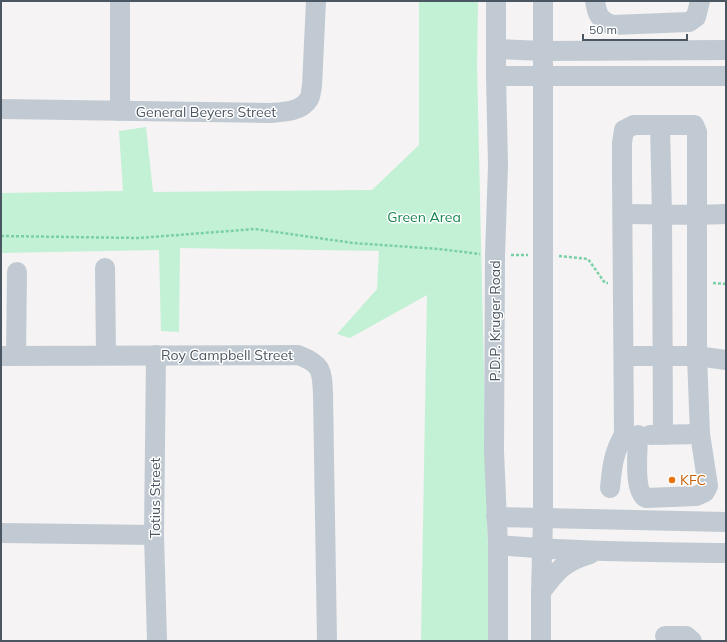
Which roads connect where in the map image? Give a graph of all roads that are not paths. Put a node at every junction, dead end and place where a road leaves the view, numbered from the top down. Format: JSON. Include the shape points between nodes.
{"nodes":[{"id":1,"x":120,"y":1,"type":"edge"},
{"id":2,"x":316,"y":1,"type":"edge"},
{"id":3,"x":496,"y":1,"type":"edge"},
{"id":4,"x":543,"y":1,"type":"edge"},
{"id":5,"x":595,"y":1,"type":"edge"},
{"id":6,"x":700,"y":1,"type":"edge"},
{"id":7,"x":496,"y":49,"type":"junction"},
{"id":8,"x":726,"y":50,"type":"edge"},
{"id":9,"x":544,"y":51,"type":"junction"},
{"id":10,"x":543,"y":75,"type":"junction"},
{"id":11,"x":589,"y":75,"type":"junction"},
{"id":12,"x":496,"y":76,"type":"junction"},
{"id":13,"x":726,"y":76,"type":"edge"},
{"id":14,"x":543,"y":99,"type":"junction"},
{"id":15,"x":1,"y":109,"type":"edge"},
{"id":16,"x":120,"y":111,"type":"junction"},
{"id":17,"x":660,"y":125,"type":"junction"},
{"id":18,"x":623,"y":214,"type":"junction"},
{"id":19,"x":662,"y":214,"type":"junction"},
{"id":20,"x":726,"y":214,"type":"edge"},
{"id":21,"x":697,"y":216,"type":"junction"},
{"id":22,"x":105,"y":268,"type":"dead end"},
{"id":23,"x":18,"y":272,"type":"dead end"},
{"id":24,"x":106,"y":355,"type":"junction"},
{"id":25,"x":156,"y":355,"type":"junction"},
{"id":26,"x":8,"y":356,"type":"edge"},
{"id":27,"x":624,"y":356,"type":"junction"},
{"id":28,"x":662,"y":356,"type":"junction"},
{"id":29,"x":697,"y":356,"type":"junction"},
{"id":30,"x":726,"y":360,"type":"edge"},
{"id":31,"x":700,"y":434,"type":"junction"},
{"id":32,"x":631,"y":435,"type":"junction"},
{"id":33,"x":663,"y":435,"type":"junction"},
{"id":34,"x":610,"y":488,"type":"dead end"},
{"id":35,"x":496,"y":517,"type":"junction"},
{"id":36,"x":543,"y":518,"type":"junction"},
{"id":37,"x":726,"y":522,"type":"edge"},
{"id":38,"x":1,"y":534,"type":"edge"},
{"id":39,"x":154,"y":535,"type":"junction"},
{"id":40,"x":498,"y":545,"type":"junction"},
{"id":41,"x":542,"y":549,"type":"junction"},
{"id":42,"x":600,"y":551,"type":"junction"},
{"id":43,"x":726,"y":553,"type":"edge"},
{"id":44,"x":541,"y":592,"type":"junction"},
{"id":45,"x":665,"y":636,"type":"dead end"},
{"id":46,"x":157,"y":641,"type":"edge"},
{"id":47,"x":327,"y":641,"type":"edge"},
{"id":48,"x":498,"y":641,"type":"edge"},
{"id":49,"x":541,"y":641,"type":"edge"},
{"id":50,"x":692,"y":641,"type":"edge"}],
"edges":[{"from":1,"to":16,"type":"street"},
{"from":2,"to":16,"type":"street","name":"General Beyers Street","via":[[312,86],[309,99],[301,106],[291,111],[270,113]]},
{"from":3,"to":7,"type":"street","name":"P.D.P. Kruger Road"},
{"from":4,"to":9,"type":"street"},
{"from":5,"to":6,"type":"street","via":[[600,18],[612,25],[689,22],[696,17]]},
{"from":7,"to":9,"type":"street"},
{"from":7,"to":12,"type":"street","name":"P.D.P. Kruger Road"},
{"from":8,"to":9,"type":"street"},
{"from":9,"to":10,"type":"street"},
{"from":10,"to":11,"type":"street"},
{"from":10,"to":12,"type":"street"},
{"from":10,"to":14,"type":"street"},
{"from":11,"to":13,"type":"street"},
{"from":11,"to":14,"type":"street","via":[[579,77]]},
{"from":12,"to":35,"type":"street","name":"P.D.P. Kruger Road"},
{"from":14,"to":36,"type":"street"},
{"from":15,"to":16,"type":"street","name":"General Beyers Street"},
{"from":17,"to":18,"type":"street","via":[[634,125],[624,130]]},
{"from":17,"to":19,"type":"street"},
{"from":17,"to":21,"type":"street","via":[[690,124],[696,127]]},
{"from":18,"to":19,"type":"street"},
{"from":18,"to":27,"type":"street"},
{"from":19,"to":21,"type":"street"},
{"from":19,"to":28,"type":"street"},
{"from":20,"to":21,"type":"street"},
{"from":21,"to":29,"type":"street"},
{"from":22,"to":24,"type":"street"},
{"from":23,"to":26,"type":"street"},
{"from":24,"to":25,"type":"street","name":"Roy Campbell Street"},
{"from":24,"to":26,"type":"street","name":"Roy Campbell Street"},
{"from":25,"to":39,"type":"street","name":"Totius Street"},
{"from":25,"to":47,"type":"street","name":"Roy Campbell Street","via":[[298,355],[312,360],[319,368],[323,394]]},
{"from":27,"to":28,"type":"street"},
{"from":27,"to":32,"type":"street"},
{"from":28,"to":29,"type":"street"},
{"from":28,"to":33,"type":"street"},
{"from":29,"to":30,"type":"street"},
{"from":29,"to":31,"type":"street"},
{"from":31,"to":32,"type":"street","via":[[708,486],[705,492],[696,496],[646,498],[638,484]]},
{"from":31,"to":33,"type":"street"},
{"from":32,"to":33,"type":"street"},
{"from":32,"to":34,"type":"street","via":[[618,445]]},
{"from":35,"to":36,"type":"street"},
{"from":35,"to":40,"type":"street","name":"P.D.P. Kruger Road"},
{"from":36,"to":37,"type":"street"},
{"from":36,"to":41,"type":"street"},
{"from":38,"to":39,"type":"street"},
{"from":39,"to":46,"type":"street","name":"Totius Street"},
{"from":40,"to":41,"type":"street"},
{"from":40,"to":48,"type":"street","name":"P.D.P. Kruger Road"},
{"from":41,"to":42,"type":"street"},
{"from":41,"to":44,"type":"street"},
{"from":42,"to":43,"type":"street"},
{"from":42,"to":44,"type":"street","via":[[567,563]]},
{"from":44,"to":49,"type":"street"},
{"from":45,"to":50,"type":"street","via":[[686,636]]}]}
